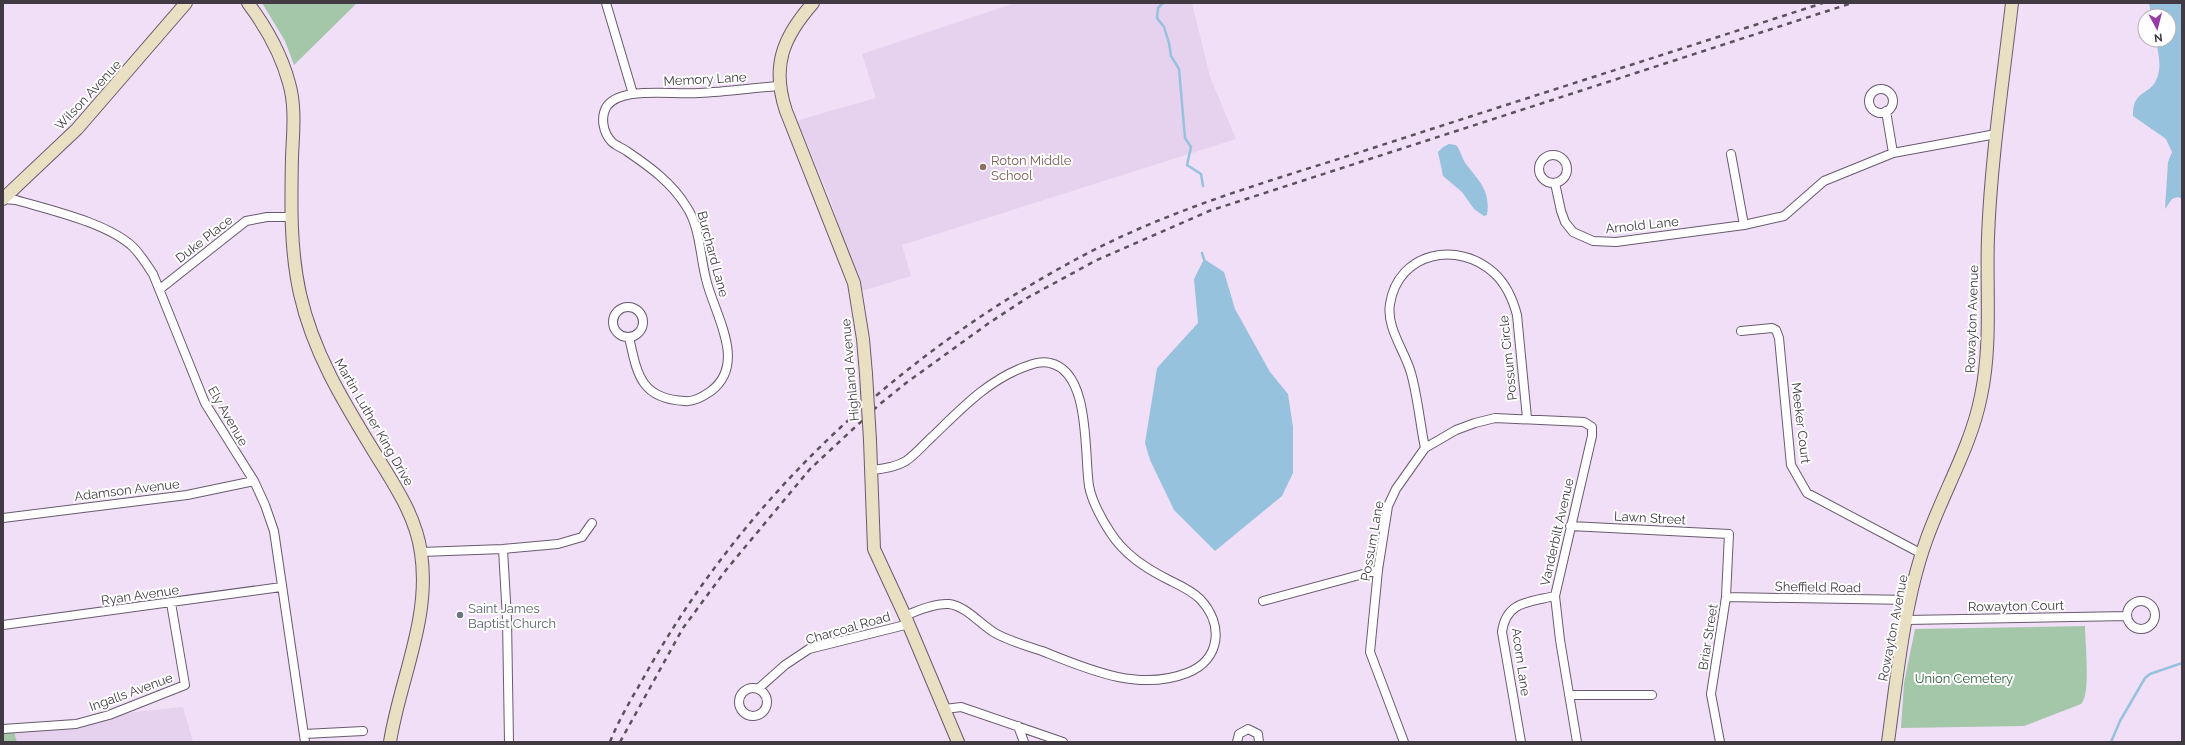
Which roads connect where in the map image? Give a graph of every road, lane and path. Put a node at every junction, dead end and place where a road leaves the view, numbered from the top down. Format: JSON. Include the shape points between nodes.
{"nodes":[{"id":1,"x":186,"y":3,"type":"edge"},
{"id":2,"x":248,"y":3,"type":"edge"},
{"id":3,"x":606,"y":3,"type":"edge"},
{"id":4,"x":814,"y":3,"type":"edge"},
{"id":5,"x":2012,"y":3,"type":"edge"},
{"id":6,"x":779,"y":86,"type":"junction"},
{"id":7,"x":633,"y":94,"type":"junction"},
{"id":8,"x":1886,"y":111,"type":"dead end"},
{"id":9,"x":1996,"y":134,"type":"junction"},
{"id":10,"x":1893,"y":153,"type":"junction"},
{"id":11,"x":1731,"y":154,"type":"dead end"},
{"id":12,"x":1555,"y":183,"type":"dead end"},
{"id":13,"x":3,"y":199,"type":"edge"},
{"id":14,"x":291,"y":217,"type":"junction"},
{"id":15,"x":1744,"y":225,"type":"junction"},
{"id":16,"x":160,"y":289,"type":"junction"},
{"id":17,"x":1741,"y":331,"type":"dead end"},
{"id":18,"x":629,"y":337,"type":"dead end"},
{"id":19,"x":1527,"y":418,"type":"junction"},
{"id":20,"x":1590,"y":424,"type":"joint"},
{"id":21,"x":1425,"y":448,"type":"junction"},
{"id":22,"x":871,"y":470,"type":"junction"},
{"id":23,"x":254,"y":481,"type":"junction"},
{"id":24,"x":3,"y":518,"type":"edge"},
{"id":25,"x":592,"y":523,"type":"dead end"},
{"id":26,"x":1570,"y":526,"type":"junction"},
{"id":27,"x":1729,"y":534,"type":"joint"},
{"id":28,"x":503,"y":549,"type":"junction"},
{"id":29,"x":421,"y":552,"type":"junction"},
{"id":30,"x":1922,"y":554,"type":"junction"},
{"id":31,"x":1378,"y":570,"type":"junction"},
{"id":32,"x":281,"y":587,"type":"junction"},
{"id":33,"x":1555,"y":596,"type":"junction"},
{"id":34,"x":1726,"y":598,"type":"junction"},
{"id":35,"x":1911,"y":600,"type":"junction"},
{"id":36,"x":1263,"y":601,"type":"dead end"},
{"id":37,"x":171,"y":603,"type":"junction"},
{"id":38,"x":2127,"y":616,"type":"dead end"},
{"id":39,"x":907,"y":620,"type":"junction"},
{"id":40,"x":1906,"y":620,"type":"junction"},
{"id":41,"x":3,"y":626,"type":"edge"},
{"id":42,"x":758,"y":689,"type":"dead end"},
{"id":43,"x":1568,"y":695,"type":"junction"},
{"id":44,"x":1652,"y":695,"type":"dead end"},
{"id":45,"x":945,"y":709,"type":"junction"},
{"id":46,"x":1018,"y":726,"type":"junction"},
{"id":47,"x":3,"y":729,"type":"edge"},
{"id":48,"x":363,"y":731,"type":"dead end"},
{"id":49,"x":305,"y":738,"type":"edge"},
{"id":50,"x":1574,"y":741,"type":"edge"},
{"id":51,"x":390,"y":742,"type":"edge"},
{"id":52,"x":508,"y":742,"type":"edge"},
{"id":53,"x":958,"y":742,"type":"edge"},
{"id":54,"x":1024,"y":742,"type":"edge"},
{"id":55,"x":1063,"y":742,"type":"edge"},
{"id":56,"x":1237,"y":742,"type":"edge"},
{"id":57,"x":1259,"y":742,"type":"edge"},
{"id":58,"x":1404,"y":742,"type":"edge"},
{"id":59,"x":1521,"y":742,"type":"edge"},
{"id":60,"x":1720,"y":742,"type":"edge"},
{"id":61,"x":1888,"y":742,"type":"edge"}],
"edges":[{"from":1,"to":13,"type":"street","name":"Wilson Avenue","via":[[77,129]]},
{"from":2,"to":14,"type":"street","name":"Martin Luther King Drive","via":[[263,22],[290,84],[293,118]]},
{"from":3,"to":7,"type":"street"},
{"from":4,"to":6,"type":"street","name":"Highland Avenue","via":[[800,18],[787,40],[780,66]]},
{"from":5,"to":9,"type":"street","name":"Rowayton Avenue"},
{"from":6,"to":7,"type":"street","name":"Memory Lane","via":[[700,93]]},
{"from":6,"to":22,"type":"street","name":"Highland Avenue","bridge":true,"via":[[786,111],[854,283],[863,339]]},
{"from":7,"to":18,"type":"street","name":"Burchard Lane","via":[[615,98],[607,106],[603,118],[604,130],[612,141],[661,176],[692,214],[706,282],[726,337],[729,357],[726,374],[717,386],[704,396],[687,402],[669,400],[655,393],[637,374]]},
{"from":8,"to":10,"type":"street"},
{"from":9,"to":10,"type":"street","name":"Arnold Lane"},
{"from":9,"to":30,"type":"street","name":"Rowayton Avenue","via":[[1988,236],[1987,350],[1981,398],[1968,441]]},
{"from":10,"to":15,"type":"street","name":"Arnold Lane","via":[[1824,181],[1784,216]]},
{"from":11,"to":15,"type":"street"},
{"from":12,"to":15,"type":"street","name":"Arnold Lane","via":[[1565,222],[1573,232],[1593,241],[1616,242]]},
{"from":13,"to":16,"type":"street","name":"Ely Avenue","via":[[16,200],[99,227],[114,235],[132,246],[144,260]]},
{"from":14,"to":16,"type":"street","name":"Duke Place","via":[[267,217],[246,222]]},
{"from":14,"to":29,"type":"street","name":"Martin Luther King Drive","via":[[293,258],[300,294],[317,348],[335,386],[401,497],[414,524]]},
{"from":16,"to":23,"type":"street","name":"Ely Avenue","via":[[205,403]]},
{"from":17,"to":30,"type":"street","name":"Meeker Court","via":[[1772,328],[1776,330],[1779,338],[1791,465],[1807,493]]},
{"from":19,"to":20,"type":"street","name":"Possum Lane"},
{"from":19,"to":21,"type":"street","name":"Possum Lane","via":[[1496,418],[1476,423],[1456,430]]},
{"from":19,"to":21,"type":"street","name":"Possum Circle","via":[[1517,315],[1514,302],[1507,290],[1493,272],[1466,258],[1438,255],[1424,258],[1406,271],[1399,280],[1390,304],[1392,326],[1411,372]]},
{"from":20,"to":26,"type":"street","name":"Vanderbilt Avenue","via":[[1593,431]]},
{"from":21,"to":31,"type":"street","name":"Possum Lane","via":[[1404,474],[1388,506]]},
{"from":22,"to":39,"type":"street","name":"Highland Avenue","via":[[874,549]]},
{"from":22,"to":39,"type":"street","name":"Charcoal Road","via":[[889,467],[909,459],[967,404],[997,380],[1034,364],[1047,362],[1059,366],[1073,382],[1082,407],[1089,486],[1095,505],[1109,531],[1123,550],[1136,561],[1200,599],[1212,620],[1215,642],[1210,658],[1196,669],[1168,678],[1133,679],[1090,670],[997,634],[958,606],[938,605]]},
{"from":23,"to":24,"type":"street","name":"Adamson Avenue","via":[[187,495]]},
{"from":23,"to":32,"type":"street","name":"Ely Avenue","via":[[274,531]]},
{"from":25,"to":28,"type":"street","via":[[582,537],[558,544]]},
{"from":26,"to":27,"type":"street","name":"Lawn Street"},
{"from":26,"to":33,"type":"street","name":"Vanderbilt Avenue"},
{"from":27,"to":34,"type":"street","name":"Briar Street"},
{"from":28,"to":29,"type":"street"},
{"from":28,"to":52,"type":"street","via":[[507,619]]},
{"from":29,"to":51,"type":"street","name":"Martin Luther King Drive","via":[[424,579],[421,612]]},
{"from":30,"to":35,"type":"street","name":"Rowayton Avenue"},
{"from":31,"to":36,"type":"street"},
{"from":31,"to":58,"type":"street","name":"Possum Lane","via":[[1370,652]]},
{"from":32,"to":37,"type":"street","name":"Ryan Avenue"},
{"from":32,"to":49,"type":"street","name":"Ely Avenue"},
{"from":33,"to":43,"type":"street","name":"Vanderbilt Avenue"},
{"from":33,"to":59,"type":"street","name":"Acorn Lane","via":[[1516,606],[1503,620],[1502,632]]},
{"from":34,"to":35,"type":"street","name":"Sheffield Road"},
{"from":34,"to":60,"type":"street","name":"Briar Street","via":[[1711,694]]},
{"from":35,"to":40,"type":"street","name":"Rowayton Avenue"},
{"from":37,"to":41,"type":"street","name":"Ryan Avenue"},
{"from":37,"to":47,"type":"street","name":"Ingalls Avenue","via":[[185,685],[109,715],[76,724]]},
{"from":38,"to":40,"type":"street","name":"Rowayton Court"},
{"from":39,"to":42,"type":"street","name":"Charcoal Road","via":[[809,649],[784,665]]},
{"from":39,"to":45,"type":"street","name":"Highland Avenue"},
{"from":40,"to":61,"type":"street","name":"Rowayton Avenue"},
{"from":43,"to":44,"type":"street"},
{"from":43,"to":50,"type":"street","name":"Vanderbilt Avenue"},
{"from":45,"to":46,"type":"street","via":[[961,707]]},
{"from":45,"to":53,"type":"street","name":"Highland Avenue"},
{"from":46,"to":54,"type":"street"},
{"from":46,"to":55,"type":"street"},
{"from":48,"to":49,"type":"street"},
{"from":56,"to":57,"type":"street","via":[[1239,734],[1248,729],[1258,734]]}]}
